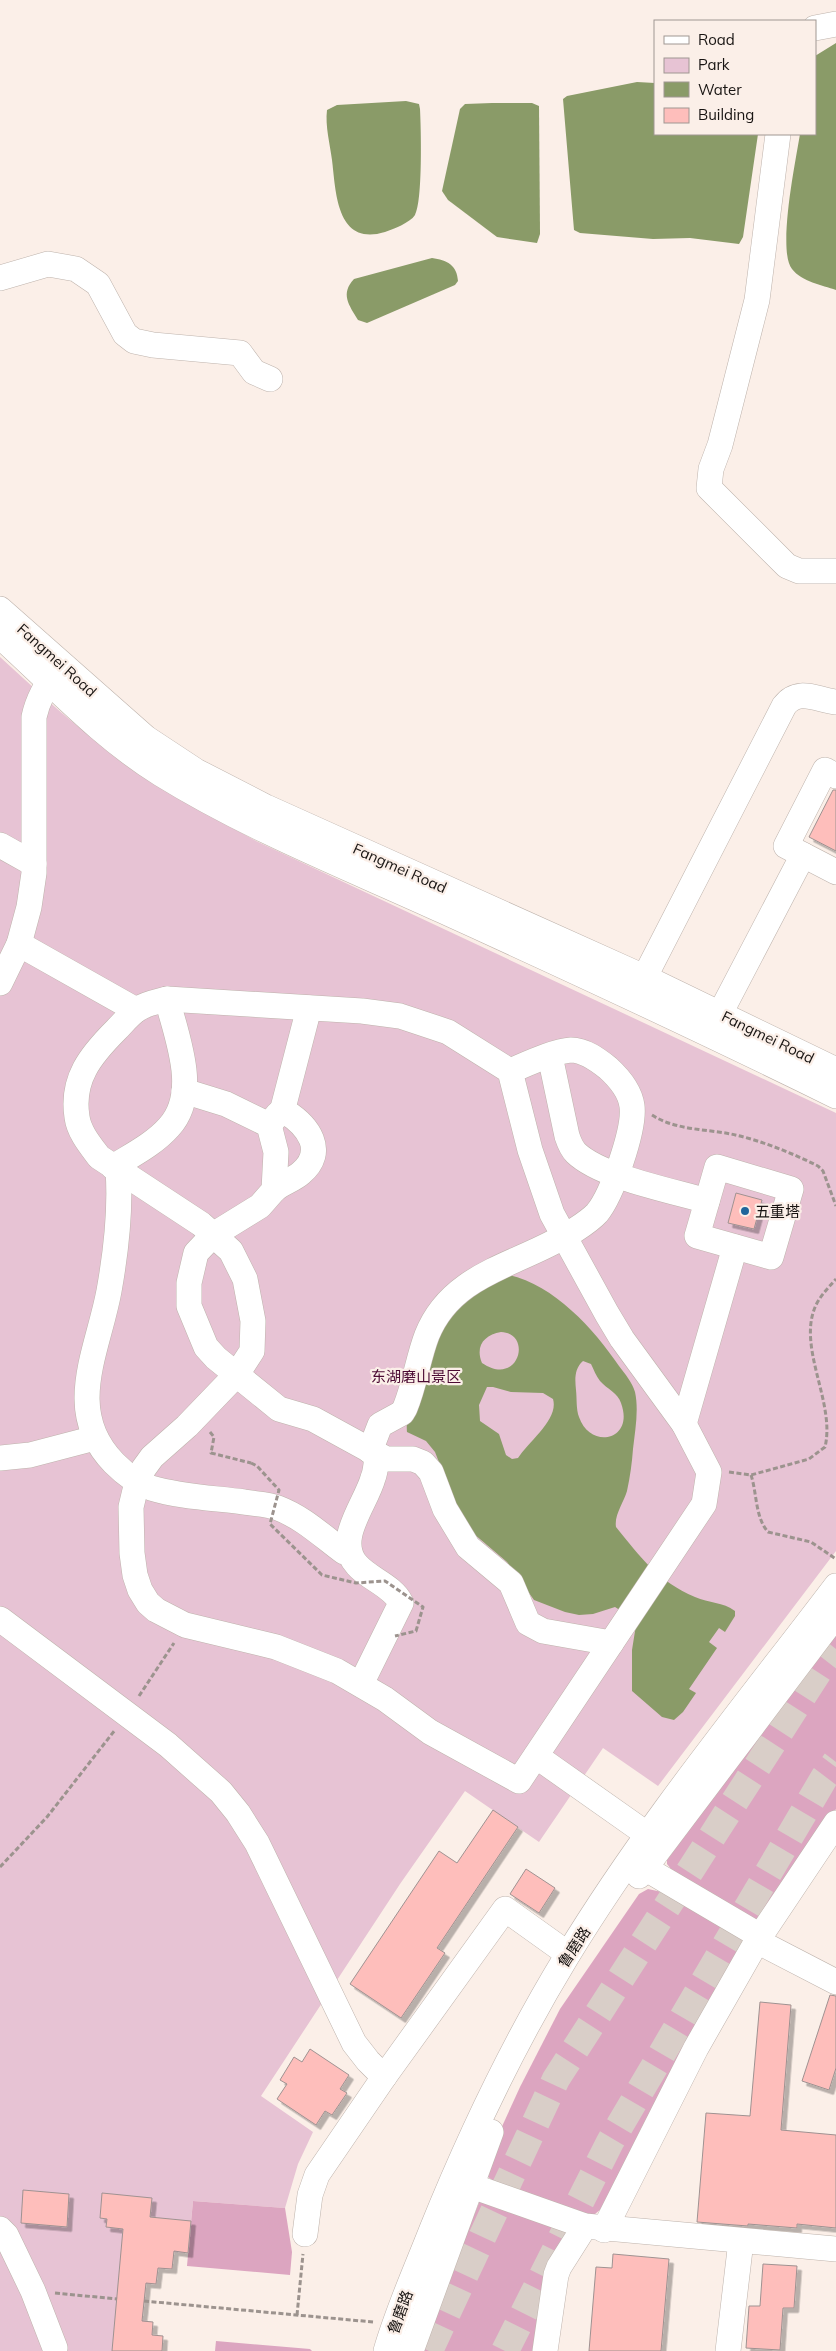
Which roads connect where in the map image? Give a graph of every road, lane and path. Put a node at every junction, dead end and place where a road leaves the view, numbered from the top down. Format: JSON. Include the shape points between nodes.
{"nodes":[{"id":1,"x":836,"y":24,"type":"edge"},
{"id":2,"x":816,"y":27,"type":"edge"},
{"id":3,"x":778,"y":135,"type":"edge"},
{"id":4,"x":0,"y":278,"type":"edge"},
{"id":5,"x":270,"y":379,"type":"dead end"},
{"id":6,"x":836,"y":571,"type":"edge"},
{"id":7,"x":0,"y":609,"type":"edge"},
{"id":8,"x":0,"y":636,"type":"edge"},
{"id":9,"x":56,"y":673,"type":"junction"},
{"id":10,"x":836,"y":702,"type":"edge"},
{"id":11,"x":836,"y":776,"type":"edge"},
{"id":12,"x":0,"y":846,"type":"edge"},
{"id":13,"x":803,"y":855,"type":"junction"},
{"id":14,"x":34,"y":864,"type":"junction"},
{"id":15,"x":836,"y":872,"type":"edge"},
{"id":16,"x":18,"y":944,"type":"junction"},
{"id":17,"x":0,"y":983,"type":"edge"},
{"id":18,"x":639,"y":988,"type":"junction"},
{"id":19,"x":167,"y":999,"type":"junction"},
{"id":20,"x":309,"y":1008,"type":"junction"},
{"id":21,"x":136,"y":1010,"type":"junction"},
{"id":22,"x":715,"y":1024,"type":"junction"},
{"id":23,"x":550,"y":1056,"type":"junction"},
{"id":24,"x":836,"y":1070,"type":"edge"},
{"id":25,"x":510,"y":1071,"type":"junction"},
{"id":26,"x":184,"y":1091,"type":"junction"},
{"id":27,"x":836,"y":1096,"type":"edge"},
{"id":28,"x":632,"y":1105,"type":"junction"},
{"id":29,"x":276,"y":1118,"type":"junction"},
{"id":30,"x":115,"y":1169,"type":"junction"},
{"id":31,"x":616,"y":1174,"type":"junction"},
{"id":32,"x":279,"y":1181,"type":"junction"},
{"id":33,"x":707,"y":1201,"type":"junction"},
{"id":34,"x":836,"y":1206,"type":"edge"},
{"id":35,"x":213,"y":1235,"type":"junction"},
{"id":36,"x":563,"y":1238,"type":"junction"},
{"id":37,"x":735,"y":1247,"type":"junction"},
{"id":38,"x":836,"y":1279,"type":"edge"},
{"id":39,"x":237,"y":1374,"type":"junction"},
{"id":40,"x":195,"y":1417,"type":"junction"},
{"id":41,"x":684,"y":1424,"type":"junction"},
{"id":42,"x":95,"y":1438,"type":"junction"},
{"id":43,"x":374,"y":1453,"type":"junction"},
{"id":44,"x":0,"y":1458,"type":"edge"},
{"id":45,"x":137,"y":1482,"type":"junction"},
{"id":46,"x":350,"y":1553,"type":"junction"},
{"id":47,"x":836,"y":1559,"type":"edge"},
{"id":48,"x":836,"y":1586,"type":"edge"},
{"id":49,"x":836,"y":1616,"type":"edge"},
{"id":50,"x":0,"y":1620,"type":"edge"},
{"id":51,"x":185,"y":1625,"type":"junction"},
{"id":52,"x":395,"y":1636,"type":"dead end"},
{"id":53,"x":611,"y":1643,"type":"junction"},
{"id":54,"x":361,"y":1684,"type":"junction"},
{"id":55,"x":127,"y":1713,"type":"junction"},
{"id":56,"x":536,"y":1756,"type":"junction"},
{"id":57,"x":836,"y":1823,"type":"edge"},
{"id":58,"x":648,"y":1835,"type":"junction"},
{"id":59,"x":638,"y":1864,"type":"junction"},
{"id":60,"x":0,"y":1867,"type":"edge"},
{"id":61,"x":760,"y":1935,"type":"junction"},
{"id":62,"x":568,"y":1954,"type":"junction"},
{"id":63,"x":836,"y":1966,"type":"edge"},
{"id":64,"x":836,"y":1982,"type":"edge"},
{"id":65,"x":384,"y":2077,"type":"junction"},
{"id":66,"x":461,"y":2182,"type":"junction"},
{"id":67,"x":594,"y":2228,"type":"junction"},
{"id":68,"x":0,"y":2229,"type":"edge"},
{"id":69,"x":305,"y":2234,"type":"joint"},
{"id":70,"x":741,"y":2241,"type":"junction"},
{"id":71,"x":836,"y":2249,"type":"edge"},
{"id":72,"x":33,"y":2291,"type":"junction"},
{"id":73,"x":117,"y":2298,"type":"dead end"},
{"id":74,"x":144,"y":2301,"type":"dead end"},
{"id":75,"x":297,"y":2315,"type":"junction"},
{"id":76,"x":394,"y":2324,"type":"junction"},
{"id":77,"x":55,"y":2348,"type":"dead end"},
{"id":78,"x":386,"y":2351,"type":"edge"},
{"id":79,"x":411,"y":2351,"type":"edge"},
{"id":80,"x":545,"y":2351,"type":"edge"},
{"id":81,"x":728,"y":2351,"type":"edge"}],
"edges":[{"from":1,"to":2,"type":"street"},
{"from":3,"to":6,"type":"street","via":[[757,300],[711,469],[709,488],[787,566],[799,571]]},
{"from":4,"to":5,"type":"street","via":[[48,264],[76,270],[98,284],[125,334],[134,341],[240,353],[254,372]]},
{"from":7,"to":9,"type":"street","name":"Fangmei Road"},
{"from":8,"to":9,"type":"street","name":"Fangmei Road"},
{"from":9,"to":14,"type":"street","via":[[34,716]]},
{"from":9,"to":18,"type":"street","name":"Fangmei Road","via":[[261,816]]},
{"from":10,"to":18,"type":"street","via":[[796,696],[784,706]]},
{"from":11,"to":13,"type":"street","via":[[825,770],[786,846]]},
{"from":12,"to":14,"type":"street"},
{"from":13,"to":15,"type":"street"},
{"from":13,"to":22,"type":"street"},
{"from":14,"to":16,"type":"street","via":[[28,907]]},
{"from":16,"to":17,"type":"street"},
{"from":16,"to":21,"type":"street"},
{"from":18,"to":22,"type":"street","name":"Fangmei Road"},
{"from":19,"to":20,"type":"street"},
{"from":19,"to":21,"type":"street"},
{"from":19,"to":26,"type":"street","via":[[183,1068]]},
{"from":20,"to":25,"type":"street","via":[[375,1012],[412,1019],[448,1032]]},
{"from":20,"to":29,"type":"street"},
{"from":21,"to":30,"type":"street","via":[[85,1065],[76,1099],[77,1119],[88,1143]]},
{"from":22,"to":24,"type":"street","name":"Fangmei Road"},
{"from":22,"to":27,"type":"street","name":"Fangmei Road"},
{"from":23,"to":25,"type":"street"},
{"from":23,"to":28,"type":"street","via":[[570,1050],[592,1057],[621,1082]]},
{"from":23,"to":31,"type":"street","via":[[571,1147],[582,1158]]},
{"from":25,"to":36,"type":"street","via":[[530,1150]]},
{"from":26,"to":29,"type":"street"},
{"from":26,"to":30,"type":"street","via":[[170,1126]]},
{"from":28,"to":31,"type":"street","via":[[632,1120]]},
{"from":28,"to":34,"type":"path","via":[[665,1122],[752,1140],[818,1166],[823,1171]]},
{"from":29,"to":32,"type":"street"},
{"from":29,"to":32,"type":"street","via":[[286,1112],[305,1126],[313,1144],[312,1157],[306,1169],[299,1176]]},
{"from":30,"to":35,"type":"street"},
{"from":30,"to":42,"type":"street","via":[[120,1192],[112,1269],[88,1383],[88,1417]]},
{"from":31,"to":33,"type":"street"},
{"from":31,"to":36,"type":"street","via":[[596,1213]]},
{"from":32,"to":35,"type":"street","via":[[260,1206]]},
{"from":33,"to":37,"type":"street","via":[[697,1236]]},
{"from":33,"to":37,"type":"street","via":[[717,1167],[791,1189],[771,1258]]},
{"from":35,"to":39,"type":"street","via":[[231,1251],[242,1269],[248,1292],[252,1351]]},
{"from":35,"to":39,"type":"street","via":[[200,1247],[192,1264],[189,1306],[206,1347]]},
{"from":36,"to":41,"type":"street","via":[[622,1339]]},
{"from":36,"to":43,"type":"street","via":[[483,1273],[445,1304],[427,1335],[405,1408],[380,1425]]},
{"from":37,"to":41,"type":"street"},
{"from":38,"to":47,"type":"path","via":[[817,1302],[812,1325],[812,1343],[828,1427],[824,1447],[809,1459],[751,1475],[758,1511],[768,1532],[811,1542]]},
{"from":39,"to":40,"type":"street"},
{"from":39,"to":43,"type":"street","via":[[279,1409],[313,1419]]},
{"from":40,"to":45,"type":"street","via":[[152,1457]]},
{"from":40,"to":52,"type":"path","bridge":true,"via":[[214,1437],[210,1454],[257,1466],[279,1490],[270,1524],[322,1575],[356,1583],[385,1581],[424,1607],[416,1631]]},
{"from":41,"to":53,"type":"street","via":[[710,1476],[704,1504]]},
{"from":42,"to":44,"type":"street","via":[[30,1455]]},
{"from":42,"to":45,"type":"street","via":[[115,1464]]},
{"from":43,"to":46,"type":"street","via":[[373,1478],[351,1532]]},
{"from":43,"to":53,"type":"street","via":[[389,1460],[418,1460],[428,1467],[445,1509],[468,1547],[511,1583],[528,1623],[543,1632]]},
{"from":45,"to":46,"type":"street","via":[[170,1492],[276,1507],[298,1516],[344,1552]]},
{"from":45,"to":51,"type":"street","via":[[131,1527],[135,1575],[140,1590],[156,1610]]},
{"from":46,"to":54,"type":"street","via":[[357,1565],[401,1603]]},
{"from":48,"to":58,"type":"street","name":"鲁磨路"},
{"from":49,"to":59,"type":"street"},
{"from":50,"to":55,"type":"street"},
{"from":51,"to":54,"type":"street","via":[[233,1635],[303,1656]]},
{"from":51,"to":55,"type":"path"},
{"from":53,"to":56,"type":"street"},
{"from":54,"to":56,"type":"street","via":[[430,1732],[519,1781]]},
{"from":55,"to":60,"type":"path","via":[[47,1817]]},
{"from":55,"to":65,"type":"street","via":[[215,1786],[238,1813],[257,1843],[343,2024],[368,2061]]},
{"from":56,"to":58,"type":"street"},
{"from":57,"to":61,"type":"street"},
{"from":58,"to":59,"type":"street","name":"鲁磨路"},
{"from":59,"to":61,"type":"street"},
{"from":59,"to":62,"type":"street","name":"鲁磨路"},
{"from":59,"to":66,"type":"street","via":[[555,2002]]},
{"from":61,"to":63,"type":"street"},
{"from":61,"to":64,"type":"street"},
{"from":61,"to":67,"type":"street"},
{"from":62,"to":65,"type":"street","via":[[505,1910]]},
{"from":62,"to":66,"type":"street","name":"鲁磨路","via":[[514,2050]]},
{"from":65,"to":69,"type":"street","via":[[315,2180]]},
{"from":66,"to":67,"type":"street"},
{"from":66,"to":76,"type":"street","name":"鲁磨路"},
{"from":66,"to":79,"type":"street"},
{"from":67,"to":70,"type":"street"},
{"from":67,"to":80,"type":"street","via":[[559,2267]]},
{"from":68,"to":72,"type":"street"},
{"from":69,"to":75,"type":"path"},
{"from":70,"to":71,"type":"street"},
{"from":70,"to":81,"type":"street"},
{"from":72,"to":73,"type":"path"},
{"from":72,"to":77,"type":"street"},
{"from":74,"to":75,"type":"path"},
{"from":75,"to":76,"type":"path"},
{"from":76,"to":78,"type":"street","name":"鲁磨路"}]}
